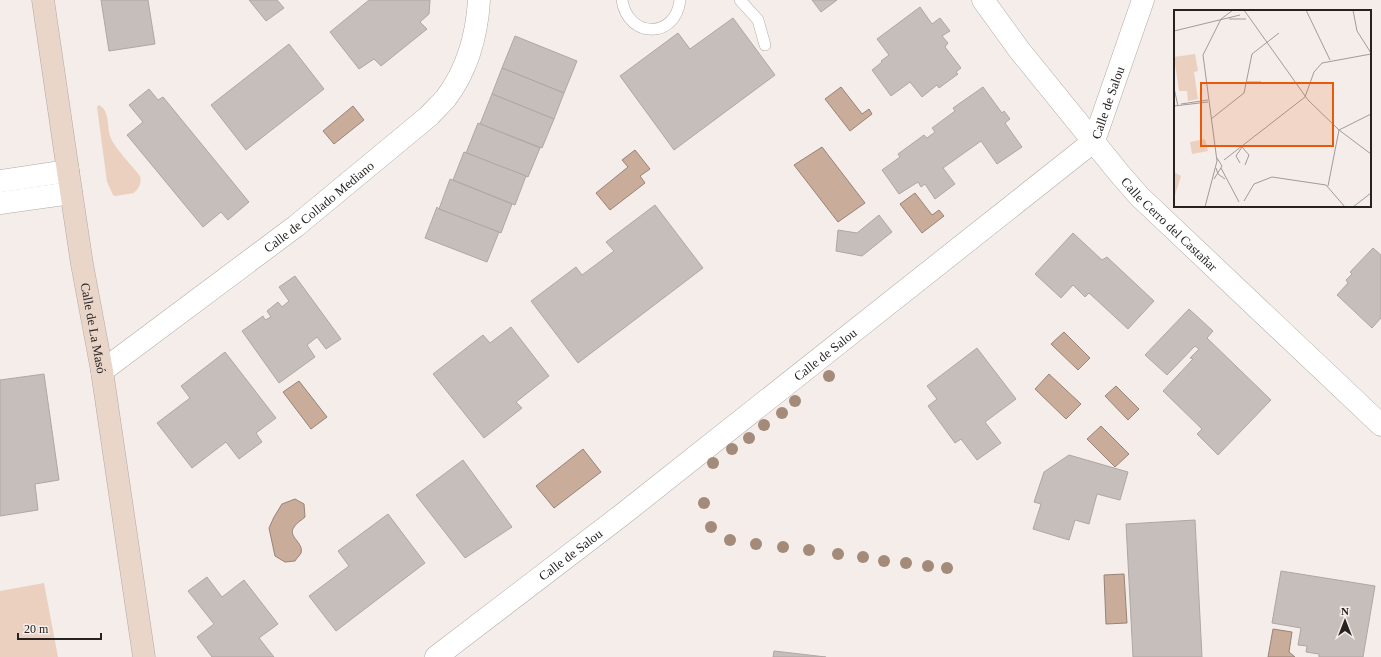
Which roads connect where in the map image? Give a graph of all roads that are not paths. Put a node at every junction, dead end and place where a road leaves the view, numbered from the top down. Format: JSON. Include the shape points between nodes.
{"nodes":[{"id":1,"x":43,"y":0,"type":"edge"},
{"id":2,"x":479,"y":0,"type":"edge"},
{"id":3,"x":622,"y":0,"type":"edge"},
{"id":4,"x":680,"y":0,"type":"edge"},
{"id":5,"x":740,"y":0,"type":"edge"},
{"id":6,"x":983,"y":0,"type":"edge"},
{"id":7,"x":1143,"y":0,"type":"edge"},
{"id":8,"x":765,"y":45,"type":"dead end"},
{"id":9,"x":1094,"y":141,"type":"junction"},
{"id":10,"x":68,"y":171,"type":"junction"},
{"id":11,"x":0,"y":181,"type":"edge"},
{"id":12,"x":71,"y":193,"type":"junction"},
{"id":13,"x":0,"y":203,"type":"edge"},
{"id":14,"x":102,"y":371,"type":"junction"},
{"id":15,"x":1381,"y":425,"type":"edge"},
{"id":16,"x":144,"y":657,"type":"edge"},
{"id":17,"x":436,"y":657,"type":"edge"}],
"edges":[{"from":1,"to":10,"type":"street","name":"Calle de La Masó"},
{"from":2,"to":14,"type":"street","name":"Calle de Collado Mediano","via":[[474,40],[466,60],[446,98],[429,116],[296,226]]},
{"from":3,"to":4,"type":"lane","via":[[627,18],[638,26],[651,29],[669,23],[679,8]]},
{"from":5,"to":8,"type":"lane","via":[[758,20]]},
{"from":6,"to":9,"type":"street","name":"Calle Cerro del Castañar","via":[[1020,51]]},
{"from":7,"to":9,"type":"street","name":"Calle de Salou"},
{"from":9,"to":15,"type":"street","name":"Calle Cerro del Castañar","via":[[1139,196]]},
{"from":9,"to":17,"type":"street","name":"Calle de Salou","via":[[623,514]]},
{"from":10,"to":11,"type":"street"},
{"from":10,"to":12,"type":"street","name":"Calle de La Masó"},
{"from":12,"to":13,"type":"street"},
{"from":12,"to":14,"type":"street","name":"Calle de La Masó"},
{"from":14,"to":16,"type":"street","name":"Calle de La Masó"}]}
